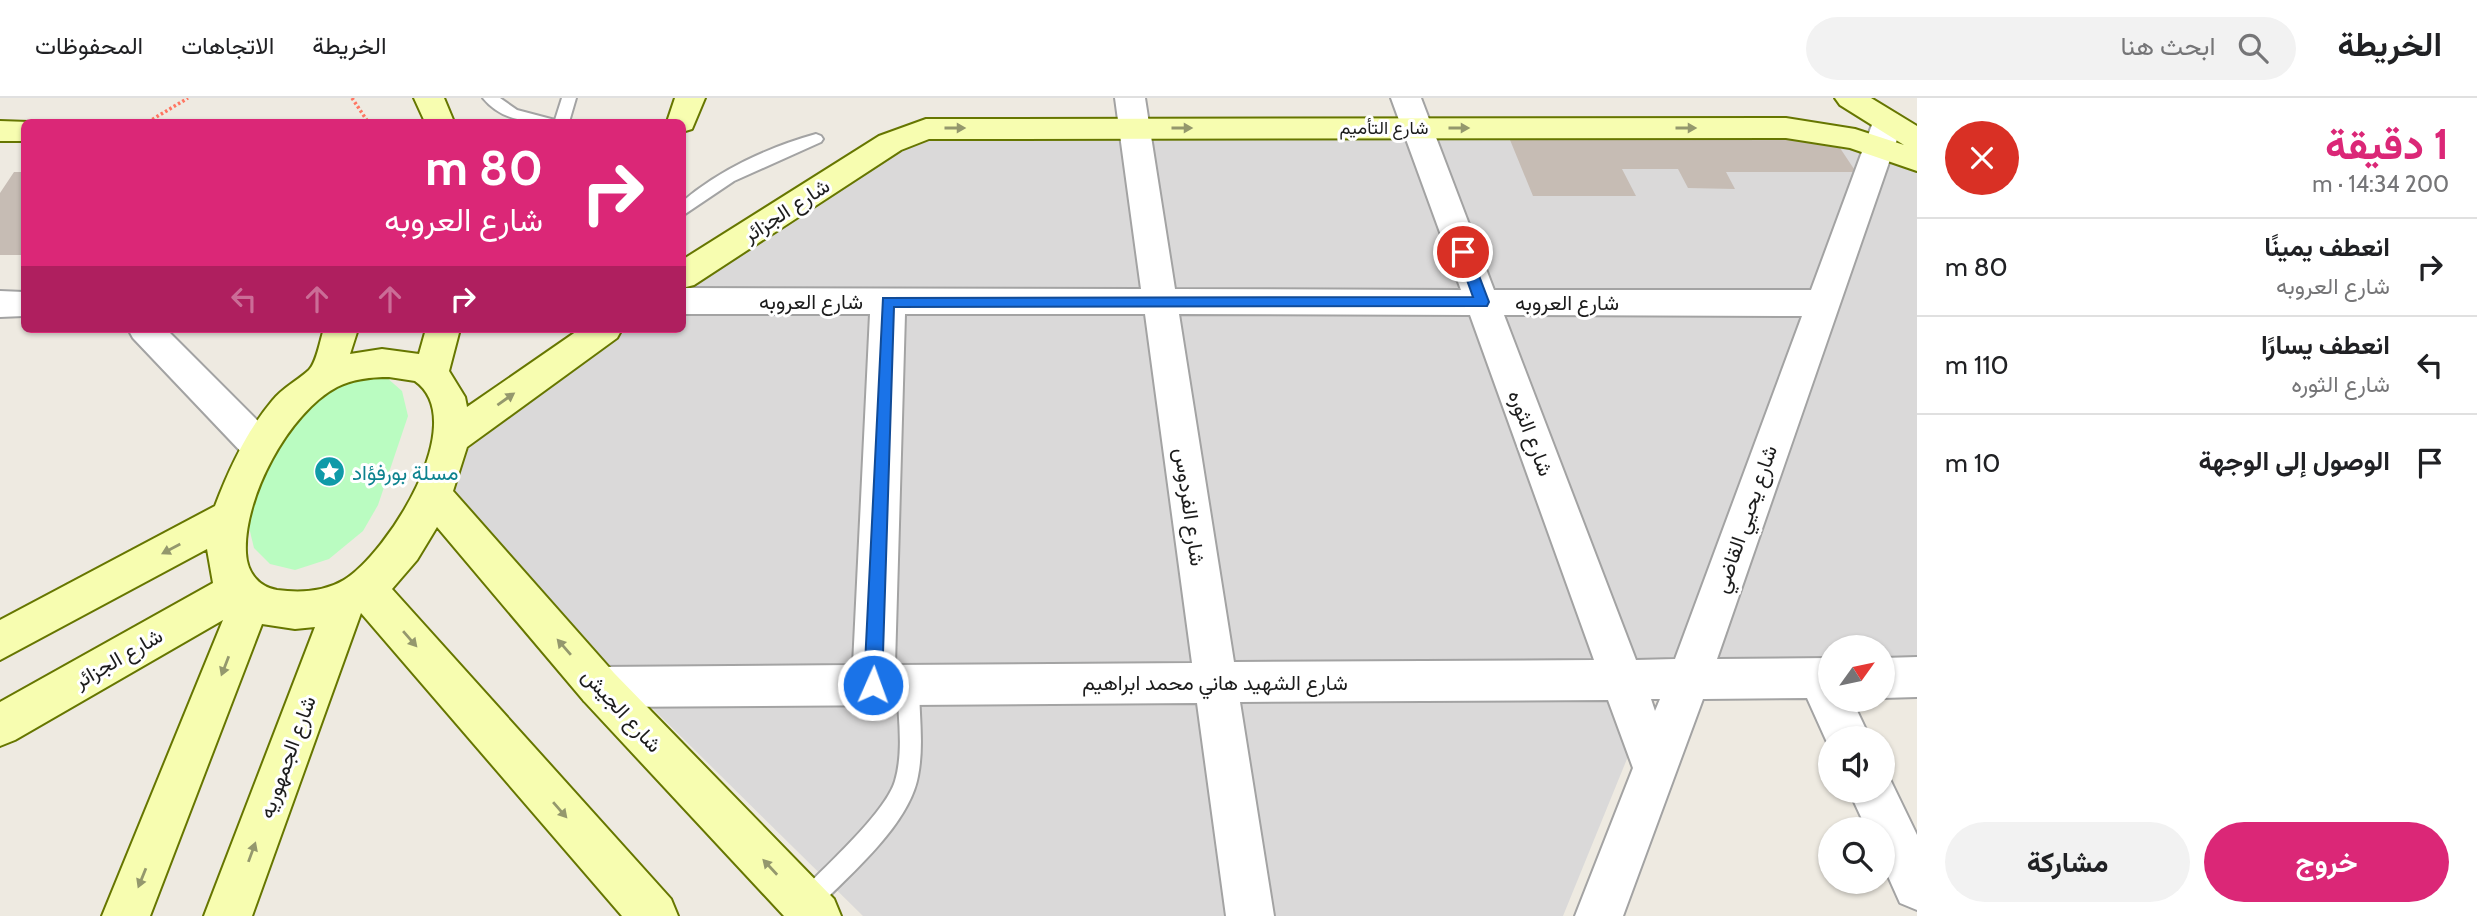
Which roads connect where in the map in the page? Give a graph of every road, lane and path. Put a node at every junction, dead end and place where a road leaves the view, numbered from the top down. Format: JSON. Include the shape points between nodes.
{"nodes":[{"id":1,"x":188,"y":98,"type":"edge"},
{"id":2,"x":352,"y":98,"type":"edge"},
{"id":3,"x":490,"y":98,"type":"edge"},
{"id":4,"x":569,"y":98,"type":"edge"},
{"id":5,"x":690,"y":98,"type":"edge"},
{"id":6,"x":1850,"y":98,"type":"edge"},
{"id":7,"x":1132,"y":113,"type":"edge"},
{"id":8,"x":1411,"y":113,"type":"edge"},
{"id":9,"x":153,"y":119,"type":"edge"},
{"id":10,"x":366,"y":119,"type":"edge"},
{"id":11,"x":535,"y":119,"type":"edge"},
{"id":12,"x":563,"y":119,"type":"edge"},
{"id":13,"x":683,"y":119,"type":"edge"},
{"id":14,"x":0,"y":131,"type":"edge"},
{"id":15,"x":21,"y":131,"type":"edge"},
{"id":16,"x":1894,"y":136,"type":"edge"},
{"id":17,"x":816,"y":139,"type":"dead end"},
{"id":18,"x":890,"y":143,"type":"joint"},
{"id":19,"x":1917,"y":161,"type":"edge"},
{"id":20,"x":686,"y":208,"type":"edge"},
{"id":21,"x":686,"y":273,"type":"edge"},
{"id":22,"x":686,"y":301,"type":"edge"},
{"id":23,"x":888,"y":302,"type":"junction"},
{"id":24,"x":1160,"y":302,"type":"junction"},
{"id":25,"x":1482,"y":302,"type":"junction"},
{"id":26,"x":1821,"y":303,"type":"junction"},
{"id":27,"x":0,"y":304,"type":"edge"},
{"id":28,"x":21,"y":304,"type":"edge"},
{"id":29,"x":149,"y":333,"type":"edge"},
{"id":30,"x":340,"y":333,"type":"edge"},
{"id":31,"x":442,"y":333,"type":"edge"},
{"id":32,"x":599,"y":333,"type":"edge"},
{"id":33,"x":431,"y":373,"type":"junction"},
{"id":34,"x":326,"y":376,"type":"junction"},
{"id":35,"x":450,"y":439,"type":"junction"},
{"id":36,"x":259,"y":446,"type":"junction"},
{"id":37,"x":434,"y":496,"type":"junction"},
{"id":38,"x":231,"y":517,"type":"junction"},
{"id":39,"x":356,"y":593,"type":"junction"},
{"id":40,"x":243,"y":597,"type":"junction"},
{"id":41,"x":0,"y":641,"type":"edge"},
{"id":42,"x":1917,"y":677,"type":"edge"},
{"id":43,"x":1818,"y":678,"type":"edge"},
{"id":44,"x":1895,"y":678,"type":"edge"},
{"id":45,"x":1623,"y":679,"type":"junction"},
{"id":46,"x":1689,"y":679,"type":"junction"},
{"id":47,"x":1216,"y":682,"type":"junction"},
{"id":48,"x":891,"y":685,"type":"junction"},
{"id":49,"x":599,"y":687,"type":"junction"},
{"id":50,"x":0,"y":725,"type":"edge"},
{"id":51,"x":1655,"y":768,"type":"junction"},
{"id":52,"x":1878,"y":803,"type":"edge"},
{"id":53,"x":1917,"y":886,"type":"edge"},
{"id":54,"x":811,"y":910,"type":"edge"},
{"id":55,"x":126,"y":916,"type":"edge"},
{"id":56,"x":228,"y":916,"type":"edge"},
{"id":57,"x":654,"y":916,"type":"edge"},
{"id":58,"x":1250,"y":916,"type":"edge"},
{"id":59,"x":1599,"y":916,"type":"edge"}],
"edges":[{"from":1,"to":9,"type":"path"},
{"from":2,"to":10,"type":"path"},
{"from":3,"to":11,"type":"lane","via":[[512,114]]},
{"from":4,"to":12,"type":"lane"},
{"from":5,"to":13,"type":"street"},
{"from":6,"to":16,"type":"street"},
{"from":7,"to":8,"type":"street","name":"شارع التأميم","one_way":true},
{"from":18,"to":7,"type":"street","name":"شارع التأميم","one_way":true,"via":[[913,132],[940,128]]},
{"from":7,"to":24,"type":"street","name":"شارع الفردوس"},
{"from":8,"to":16,"type":"street","name":"شارع التأميم","one_way":true},
{"from":8,"to":25,"type":"street","name":"شارع الثوره"},
{"from":14,"to":15,"type":"street"},
{"from":16,"to":19,"type":"street"},
{"from":16,"to":26,"type":"street","name":"شارع يحيي القاضي"},
{"from":17,"to":20,"type":"lane","via":[[739,170]]},
{"from":18,"to":21,"type":"street","name":"شارع الجزائر"},
{"from":22,"to":23,"type":"street","name":"شارع العروبه"},
{"from":23,"to":24,"type":"street","name":"شارع العروبه"},
{"from":23,"to":48,"type":"street"},
{"from":24,"to":25,"type":"street","name":"شارع العروبه"},
{"from":24,"to":47,"type":"street","name":"شارع الفردوس"},
{"from":25,"to":26,"type":"street","name":"شارع العروبه"},
{"from":25,"to":45,"type":"street","name":"شارع الثوره"},
{"from":26,"to":46,"type":"street","name":"شارع يحيي القاضي"},
{"from":27,"to":28,"type":"street"},
{"from":29,"to":36,"type":"street"},
{"from":30,"to":34,"type":"street"},
{"from":31,"to":33,"type":"street"},
{"from":35,"to":32,"type":"street","one_way":true},
{"from":33,"to":34,"type":"street","via":[[401,363],[382,363]]},
{"from":33,"to":35,"type":"street","via":[[447,396]]},
{"from":34,"to":36,"type":"street","via":[[280,413]]},
{"from":35,"to":37,"type":"street"},
{"from":36,"to":38,"type":"street"},
{"from":37,"to":39,"type":"street","via":[[407,543]]},
{"from":49,"to":37,"type":"street","name":"شارع الجيش","one_way":true},
{"from":38,"to":40,"type":"street","via":[[227,551]]},
{"from":38,"to":41,"type":"street","one_way":true},
{"from":39,"to":40,"type":"street","via":[[295,611],[271,610]]},
{"from":56,"to":39,"type":"street","name":"شارع الجمهوريه","one_way":true},
{"from":39,"to":57,"type":"street","one_way":true},
{"from":40,"to":50,"type":"street","name":"شارع الجزائر"},
{"from":40,"to":55,"type":"street","one_way":true},
{"from":42,"to":44,"type":"street"},
{"from":43,"to":46,"type":"street","name":"شارع الشهيد هاني محمد ابراهيم"},
{"from":45,"to":46,"type":"street","name":"شارع الشهيد هاني محمد ابراهيم"},
{"from":45,"to":47,"type":"street","name":"شارع الشهيد هاني محمد ابراهيم"},
{"from":45,"to":51,"type":"street","name":"شارع الثوره"},
{"from":46,"to":51,"type":"street","name":"شارع يحيي القاضي"},
{"from":47,"to":48,"type":"street","name":"شارع الشهيد هاني محمد ابراهيم"},
{"from":47,"to":58,"type":"street","name":"شارع الفردوس"},
{"from":48,"to":49,"type":"street","name":"شارع الشهيد هاني محمد ابراهيم"},
{"from":48,"to":54,"type":"lane","via":[[908,764],[904,789]]},
{"from":54,"to":49,"type":"street","name":"شارع الجيش","one_way":true},
{"from":51,"to":59,"type":"street","name":"شارع يحيي القاضي"},
{"from":52,"to":53,"type":"street"}]}
